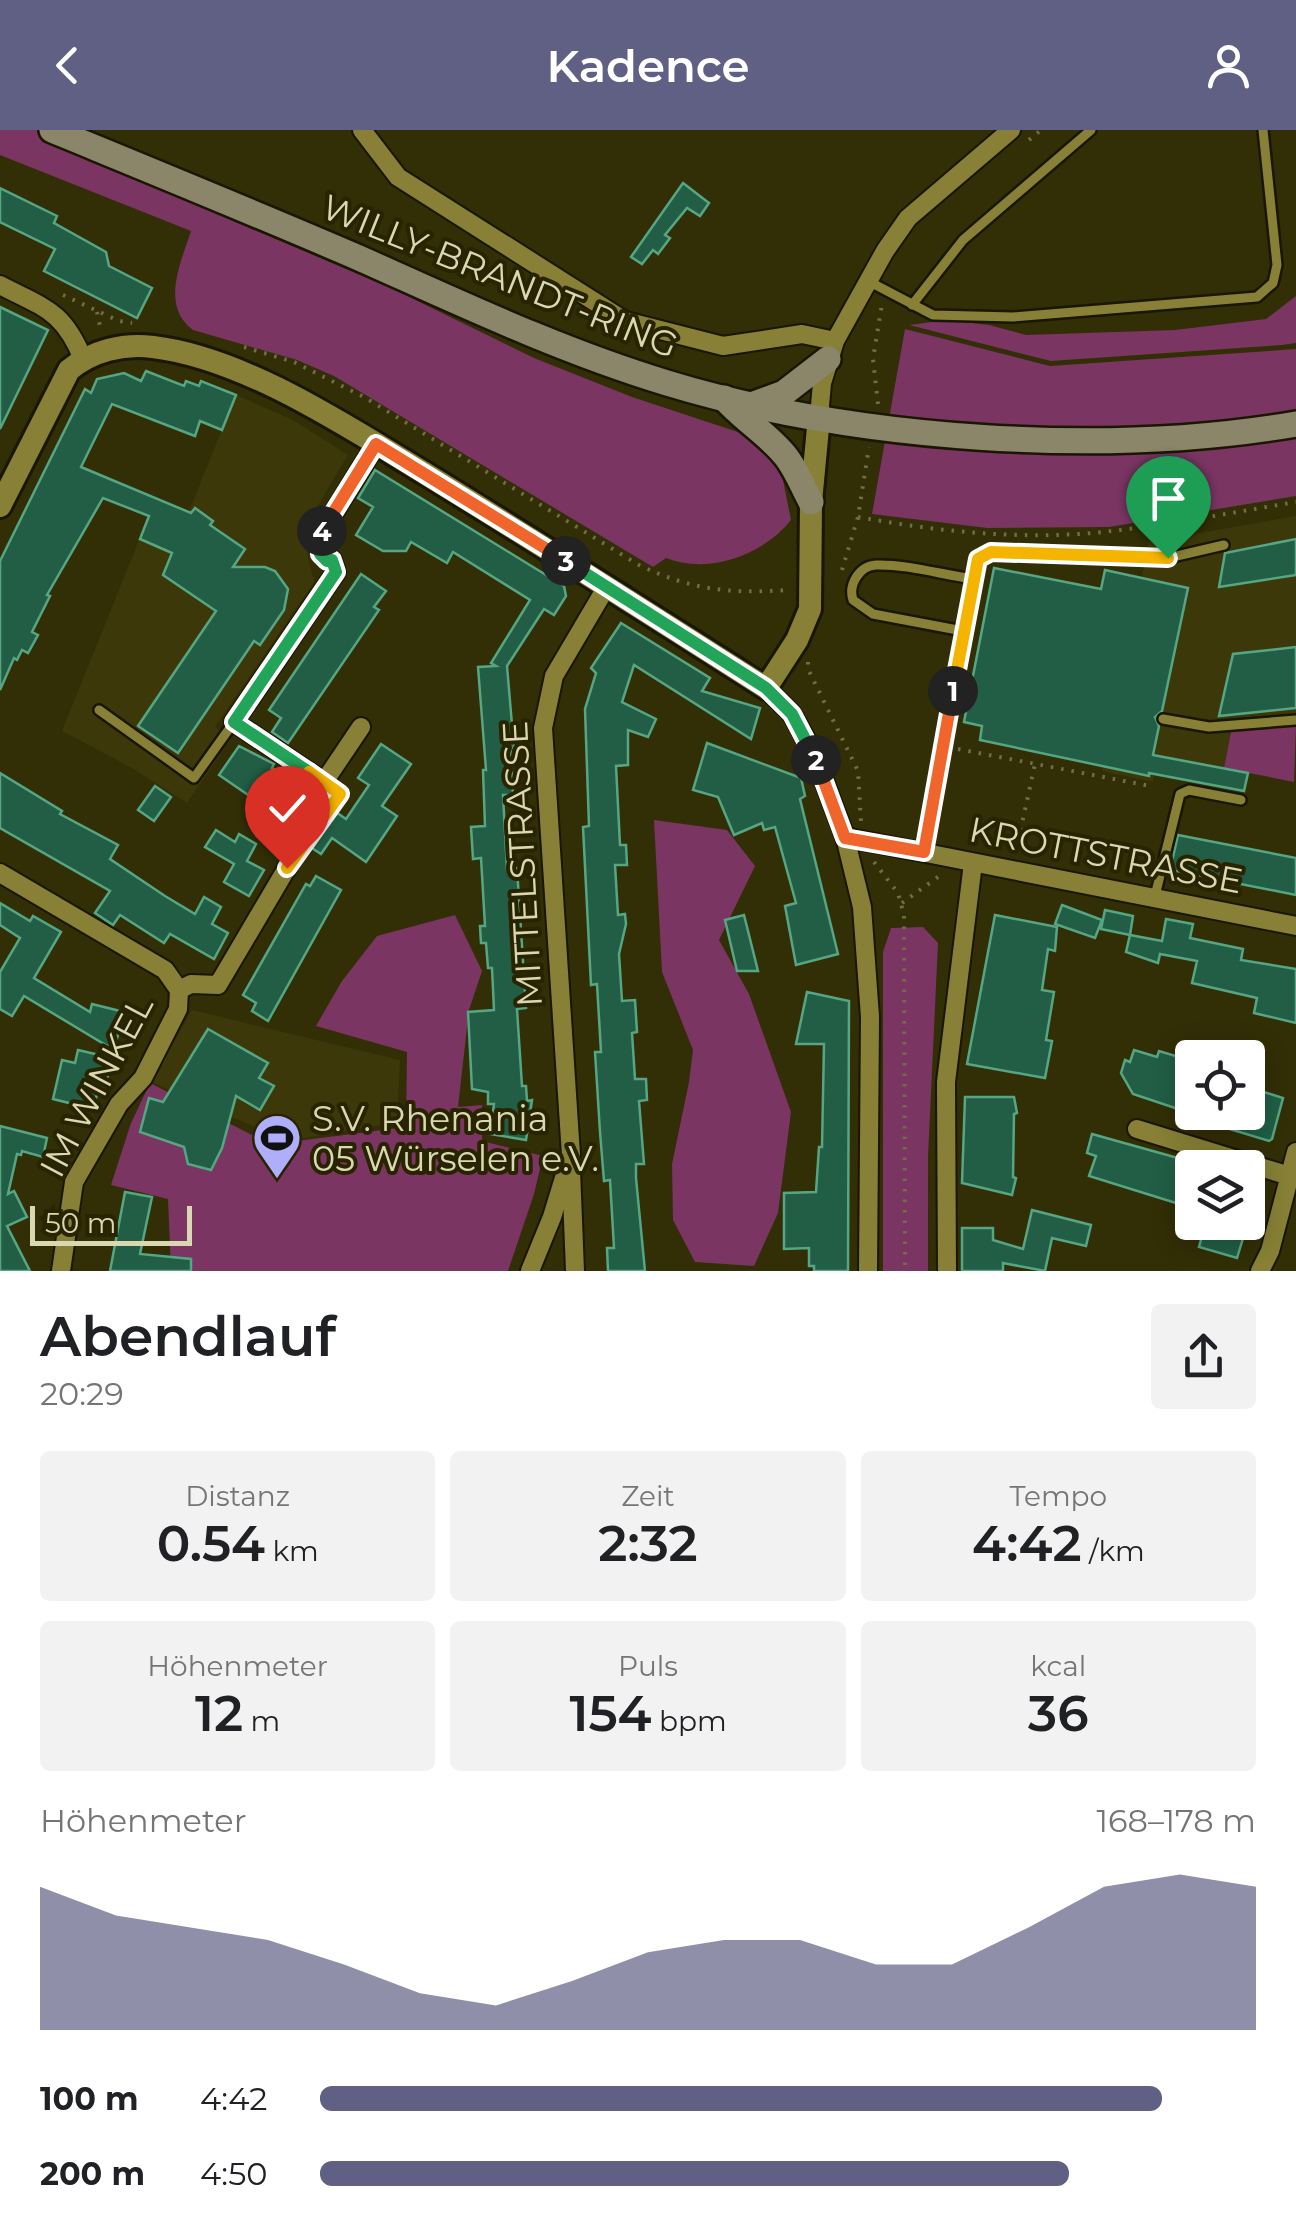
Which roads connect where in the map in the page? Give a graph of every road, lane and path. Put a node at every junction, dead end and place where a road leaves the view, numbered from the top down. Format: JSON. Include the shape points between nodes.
{"nodes":[{"id":1,"x":52,"y":130,"type":"edge"},
{"id":2,"x":362,"y":130,"type":"edge"},
{"id":3,"x":1011,"y":130,"type":"edge"},
{"id":4,"x":1092,"y":130,"type":"edge"},
{"id":5,"x":1263,"y":130,"type":"edge"},
{"id":6,"x":868,"y":281,"type":"junction"},
{"id":7,"x":0,"y":285,"type":"edge"},
{"id":8,"x":912,"y":306,"type":"junction"},
{"id":9,"x":831,"y":350,"type":"junction"},
{"id":10,"x":76,"y":365,"type":"junction"},
{"id":11,"x":724,"y":398,"type":"junction"},
{"id":12,"x":754,"y":404,"type":"junction"},
{"id":13,"x":818,"y":417,"type":"junction"},
{"id":14,"x":1296,"y":424,"type":"edge"},
{"id":15,"x":376,"y":444,"type":"junction"},
{"id":16,"x":811,"y":502,"type":"junction"},
{"id":17,"x":1296,"y":502,"type":"edge"},
{"id":18,"x":0,"y":506,"type":"edge"},
{"id":19,"x":1224,"y":545,"type":"dead end"},
{"id":20,"x":842,"y":571,"type":"dead end"},
{"id":21,"x":974,"y":579,"type":"junction"},
{"id":22,"x":606,"y":586,"type":"junction"},
{"id":23,"x":963,"y":631,"type":"junction"},
{"id":24,"x":810,"y":656,"type":"dead end"},
{"id":25,"x":766,"y":688,"type":"junction"},
{"id":26,"x":99,"y":710,"type":"dead end"},
{"id":27,"x":1164,"y":719,"type":"dead end"},
{"id":28,"x":1296,"y":720,"type":"edge"},
{"id":29,"x":234,"y":722,"type":"junction"},
{"id":30,"x":361,"y":728,"type":"dead end"},
{"id":31,"x":944,"y":746,"type":"junction"},
{"id":32,"x":1035,"y":764,"type":"junction"},
{"id":33,"x":1088,"y":774,"type":"junction"},
{"id":34,"x":324,"y":782,"type":"junction"},
{"id":35,"x":1086,"y":782,"type":"dead end"},
{"id":36,"x":1150,"y":786,"type":"dead end"},
{"id":37,"x":340,"y":794,"type":"joint"},
{"id":38,"x":1240,"y":800,"type":"dead end"},
{"id":39,"x":845,"y":838,"type":"junction"},
{"id":40,"x":865,"y":839,"type":"junction"},
{"id":41,"x":924,"y":852,"type":"junction"},
{"id":42,"x":950,"y":858,"type":"junction"},
{"id":43,"x":973,"y":863,"type":"junction"},
{"id":44,"x":287,"y":868,"type":"joint"},
{"id":45,"x":1012,"y":870,"type":"junction"},
{"id":46,"x":0,"y":872,"type":"edge"},
{"id":47,"x":1156,"y":896,"type":"junction"},
{"id":48,"x":902,"y":904,"type":"junction"},
{"id":49,"x":1296,"y":926,"type":"edge"},
{"id":50,"x":179,"y":990,"type":"junction"},
{"id":51,"x":1136,"y":1129,"type":"dead end"},
{"id":52,"x":1296,"y":1152,"type":"edge"},
{"id":53,"x":571,"y":1155,"type":"junction"},
{"id":54,"x":1294,"y":1178,"type":"edge"},
{"id":55,"x":61,"y":1271,"type":"edge"},
{"id":56,"x":530,"y":1271,"type":"edge"},
{"id":57,"x":575,"y":1271,"type":"edge"},
{"id":58,"x":868,"y":1271,"type":"edge"},
{"id":59,"x":906,"y":1271,"type":"edge"},
{"id":60,"x":948,"y":1271,"type":"edge"},
{"id":61,"x":1260,"y":1271,"type":"edge"}],
"edges":[{"from":1,"to":11,"type":"main road","name":"WILLY-BRANDT-RING","via":[[599,361]]},
{"from":2,"to":9,"type":"street","via":[[398,177],[625,322],[723,346],[802,334]]},
{"from":3,"to":6,"type":"street","via":[[908,218]]},
{"from":4,"to":8,"type":"lane","via":[[963,240]]},
{"from":5,"to":8,"type":"lane","via":[[1277,265],[1273,283],[1257,297],[1012,317],[933,315]]},
{"from":6,"to":8,"type":"lane"},
{"from":6,"to":9,"type":"street"},
{"from":7,"to":10,"type":"street","via":[[59,316],[73,334]]},
{"from":9,"to":12,"type":"main road","via":[[784,393]]},
{"from":9,"to":13,"type":"street"},
{"from":10,"to":15,"type":"street","via":[[105,350],[156,347],[230,367]]},
{"from":10,"to":18,"type":"street"},
{"from":11,"to":12,"type":"main road","name":"WILLY-BRANDT-RING"},
{"from":11,"to":16,"type":"main road","via":[[786,456]]},
{"from":12,"to":13,"type":"main road","name":"WILLY-BRANDT-RING"},
{"from":13,"to":14,"type":"main road","name":"WILLY-BRANDT-RING","via":[[1048,441],[1175,438]]},
{"from":13,"to":16,"type":"street"},
{"from":15,"to":22,"type":"street"},
{"from":15,"to":29,"type":"street","via":[[318,537],[336,572]]},
{"from":16,"to":25,"type":"street","via":[[810,609]]},
{"from":17,"to":20,"type":"path","via":[[1110,532],[988,534],[858,517]]},
{"from":19,"to":21,"type":"lane","via":[[1168,558],[991,552],[978,559]]},
{"from":21,"to":23,"type":"lane"},
{"from":21,"to":23,"type":"lane","via":[[877,565],[861,572],[850,591],[865,612]]},
{"from":22,"to":25,"type":"street"},
{"from":22,"to":53,"type":"street","name":"MITTELSTRASSE","via":[[554,676],[543,728]]},
{"from":23,"to":31,"type":"lane"},
{"from":24,"to":40,"type":"path","via":[[808,669],[858,772]]},
{"from":25,"to":39,"type":"street","via":[[801,728]]},
{"from":26,"to":29,"type":"lane","via":[[194,778]]},
{"from":27,"to":28,"type":"lane","via":[[1209,727]]},
{"from":29,"to":34,"type":"street"},
{"from":30,"to":34,"type":"street"},
{"from":31,"to":32,"type":"path"},
{"from":31,"to":41,"type":"lane"},
{"from":32,"to":33,"type":"path"},
{"from":32,"to":45,"type":"path"},
{"from":33,"to":35,"type":"path"},
{"from":33,"to":36,"type":"path"},
{"from":34,"to":37,"type":"street"},
{"from":37,"to":44,"type":"path"},
{"from":38,"to":47,"type":"lane","via":[[1180,794]]},
{"from":39,"to":40,"type":"street","name":"KROTTSTRASSE"},
{"from":39,"to":58,"type":"street","via":[[868,969]]},
{"from":40,"to":41,"type":"street","name":"KROTTSTRASSE"},
{"from":40,"to":48,"type":"path","via":[[868,855]]},
{"from":41,"to":42,"type":"street","name":"KROTTSTRASSE"},
{"from":42,"to":43,"type":"street","name":"KROTTSTRASSE"},
{"from":42,"to":48,"type":"path","via":[[941,876]]},
{"from":43,"to":45,"type":"street","name":"KROTTSTRASSE"},
{"from":43,"to":60,"type":"street","via":[[946,1082]]},
{"from":44,"to":50,"type":"street","name":"IM WINKEL","via":[[218,985]]},
{"from":45,"to":47,"type":"street","name":"KROTTSTRASSE"},
{"from":46,"to":50,"type":"street","name":"IM WINKEL","via":[[165,970]]},
{"from":47,"to":49,"type":"street","name":"KROTTSTRASSE"},
{"from":48,"to":59,"type":"path"},
{"from":50,"to":55,"type":"street","name":"IM WINKEL","via":[[178,1009],[143,1078],[74,1182]]},
{"from":51,"to":54,"type":"street"},
{"from":52,"to":54,"type":"street"},
{"from":53,"to":56,"type":"street","name":"MITTELSTRASSE"},
{"from":53,"to":57,"type":"street","name":"MITTELSTRASSE"},
{"from":54,"to":61,"type":"street"}]}
